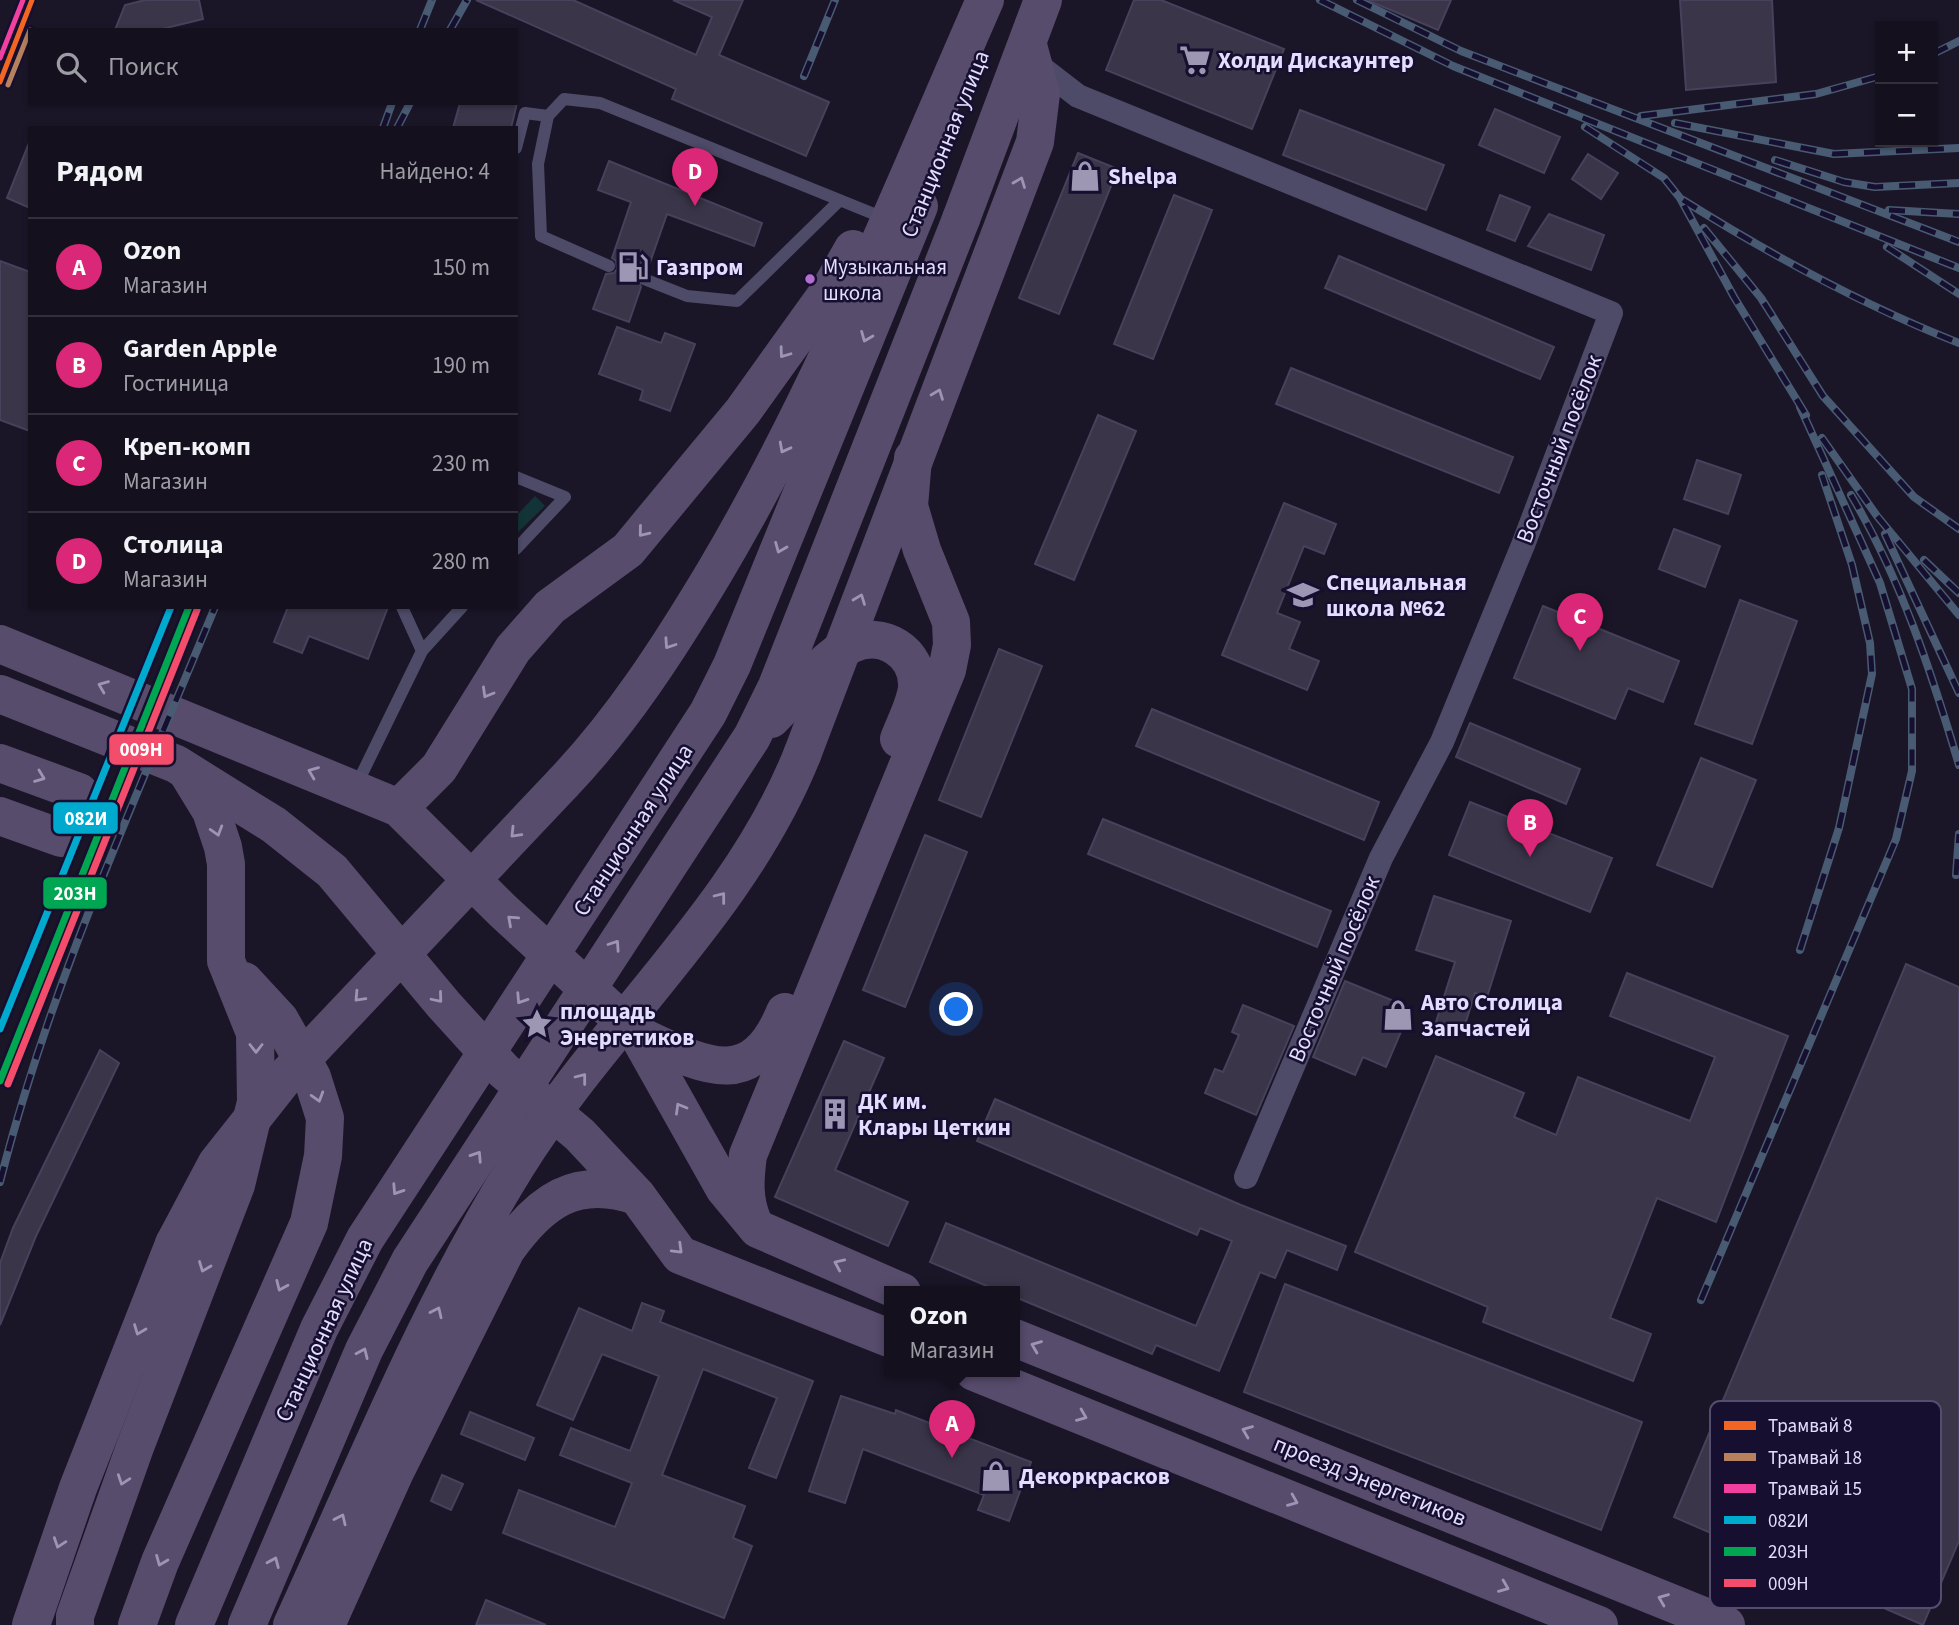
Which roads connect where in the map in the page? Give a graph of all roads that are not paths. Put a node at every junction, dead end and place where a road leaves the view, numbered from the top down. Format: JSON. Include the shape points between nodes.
{"nodes":[{"id":1,"x":985,"y":0,"type":"edge"},
{"id":2,"x":1003,"y":0,"type":"edge"},
{"id":3,"x":1043,"y":0,"type":"edge"},
{"id":4,"x":1028,"y":45,"type":"junction"},
{"id":5,"x":548,"y":116,"type":"junction"},
{"id":6,"x":928,"y":132,"type":"junction"},
{"id":7,"x":518,"y":140,"type":"edge"},
{"id":8,"x":838,"y":202,"type":"junction"},
{"id":9,"x":874,"y":214,"type":"junction"},
{"id":10,"x":609,"y":267,"type":"dead end"},
{"id":11,"x":644,"y":279,"type":"dead end"},
{"id":12,"x":914,"y":458,"type":"junction"},
{"id":13,"x":518,"y":478,"type":"edge"},
{"id":14,"x":518,"y":548,"type":"edge"},
{"id":15,"x":404,"y":609,"type":"edge"},
{"id":16,"x":461,"y":609,"type":"edge"},
{"id":17,"x":0,"y":644,"type":"edge"},
{"id":18,"x":422,"y":651,"type":"junction"},
{"id":19,"x":0,"y":694,"type":"edge"},
{"id":20,"x":752,"y":737,"type":"junction"},
{"id":21,"x":0,"y":763,"type":"edge"},
{"id":22,"x":186,"y":770,"type":"junction"},
{"id":23,"x":355,"y":789,"type":"junction"},
{"id":24,"x":79,"y":792,"type":"dead end"},
{"id":25,"x":399,"y":808,"type":"junction"},
{"id":26,"x":0,"y":816,"type":"edge"},
{"id":27,"x":61,"y":838,"type":"dead end"},
{"id":28,"x":226,"y":961,"type":"junction"},
{"id":29,"x":638,"y":1035,"type":"junction"},
{"id":30,"x":1246,"y":1177,"type":"dead end"},
{"id":31,"x":637,"y":1196,"type":"junction"},
{"id":32,"x":753,"y":1224,"type":"junction"},
{"id":33,"x":889,"y":1286,"type":"edge"},
{"id":34,"x":884,"y":1336,"type":"edge"},
{"id":35,"x":1020,"y":1340,"type":"edge"},
{"id":36,"x":986,"y":1377,"type":"edge"},
{"id":37,"x":31,"y":1625,"type":"edge"},
{"id":38,"x":75,"y":1625,"type":"edge"},
{"id":39,"x":137,"y":1625,"type":"edge"},
{"id":40,"x":194,"y":1625,"type":"edge"},
{"id":41,"x":247,"y":1625,"type":"edge"},
{"id":42,"x":292,"y":1625,"type":"edge"},
{"id":43,"x":326,"y":1625,"type":"edge"},
{"id":44,"x":1599,"y":1625,"type":"edge"},
{"id":45,"x":1726,"y":1625,"type":"edge"}],
"edges":[{"from":1,"to":6,"type":"main road"},
{"from":2,"to":40,"type":"main road","name":"Станционная улица","one_way":true,"bridge":true,"via":[[708,713],[365,1239],[319,1329]]},
{"from":3,"to":4,"type":"main road","name":"Станционная улица"},
{"from":12,"to":4,"type":"main road","one_way":true,"via":[[1035,142],[1041,94]]},
{"from":4,"to":20,"type":"main road","name":"Станционная улица","bridge":true,"via":[[777,686]]},
{"from":4,"to":30,"type":"street","name":"Восточный посёлок","via":[[1043,69],[1079,96],[1611,313],[1442,743],[1381,858]]},
{"from":5,"to":7,"type":"lane","via":[[525,113]]},
{"from":5,"to":8,"type":"lane","via":[[564,99],[600,103]]},
{"from":5,"to":10,"type":"lane","via":[[538,164],[541,236]]},
{"from":6,"to":9,"type":"main road"},
{"from":6,"to":37,"type":"main road","one_way":true,"bridge":true,"via":[[812,395],[691,612],[624,712],[563,783],[286,1076],[217,1163],[174,1244],[78,1488]]},
{"from":8,"to":9,"type":"lane"},
{"from":8,"to":11,"type":"lane","via":[[737,301],[687,296]]},
{"from":9,"to":25,"type":"main road","one_way":true,"via":[[829,291],[743,411],[628,551],[550,607],[513,649],[439,768]]},
{"from":12,"to":32,"type":"main road","via":[[909,506],[951,622],[947,670],[748,1155],[744,1181]]},
{"from":42,"to":12,"type":"main road","one_way":true,"bridge":true,"via":[[444,1298],[518,1164],[746,864],[777,811]]},
{"from":13,"to":14,"type":"lane","via":[[565,497]]},
{"from":15,"to":18,"type":"lane"},
{"from":16,"to":18,"type":"lane"},
{"from":23,"to":17,"type":"main road","one_way":true},
{"from":18,"to":23,"type":"lane"},
{"from":19,"to":22,"type":"main road"},
{"from":20,"to":29,"type":"main road","bridge":true,"via":[[832,659],[868,638],[888,642],[904,652],[915,670],[917,689],[898,739],[777,1032],[761,1053],[745,1063],[726,1066],[682,1055]]},
{"from":41,"to":20,"type":"main road","name":"Станционная улица","one_way":true,"bridge":true,"via":[[364,1350],[410,1261]]},
{"from":21,"to":24,"type":"main road","one_way":true},
{"from":22,"to":28,"type":"main road","one_way":true,"via":[[211,811],[223,847]]},
{"from":22,"to":31,"type":"main road","one_way":true,"via":[[274,825],[332,871],[504,1072],[580,1135]]},
{"from":23,"to":25,"type":"main road"},
{"from":29,"to":25,"type":"main road","one_way":true},
{"from":26,"to":27,"type":"main road"},
{"from":28,"to":38,"type":"main road","one_way":true,"via":[[256,1033],[256,1102],[236,1185],[135,1447]]},
{"from":28,"to":39,"type":"main road","one_way":true,"via":[[280,1020],[315,1087],[325,1118],[323,1156],[309,1223],[160,1562]]},
{"from":32,"to":29,"type":"main road","one_way":true,"via":[[724,1188]]},
{"from":31,"to":34,"type":"main road","one_way":true,"via":[[680,1255]]},
{"from":31,"to":43,"type":"main road","via":[[598,1188],[567,1195],[540,1208],[524,1225],[506,1250],[395,1472]]},
{"from":33,"to":32,"type":"main road","one_way":true},
{"from":45,"to":35,"type":"main road","name":"проезд Энергетиков","one_way":true},
{"from":36,"to":44,"type":"main road","name":"проезд Энергетиков","one_way":true}]}
